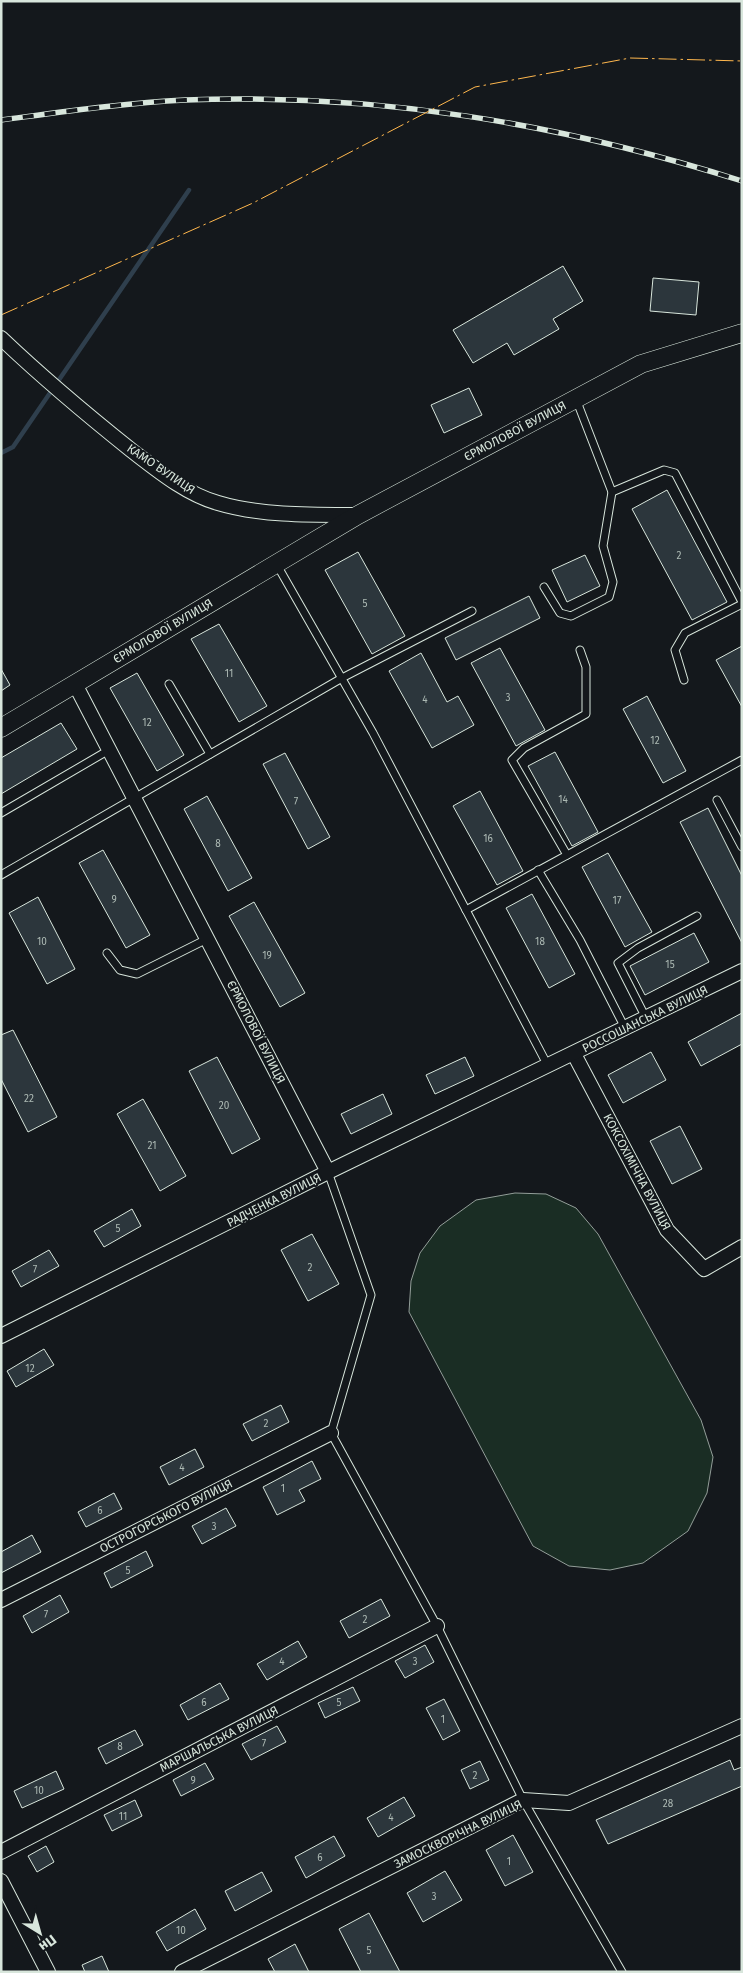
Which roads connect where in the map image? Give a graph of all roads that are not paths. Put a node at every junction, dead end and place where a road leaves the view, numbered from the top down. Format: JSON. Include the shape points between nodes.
{"nodes":[{"id":1,"x":742,"y":333,"type":"edge"},
{"id":2,"x":1,"y":338,"type":"edge"},
{"id":3,"x":576,"y":399,"type":"junction"},
{"id":4,"x":612,"y":492,"type":"junction"},
{"id":5,"x":358,"y":515,"type":"junction"},
{"id":6,"x":276,"y":564,"type":"junction"},
{"id":7,"x":544,"y":587,"type":"dead end"},
{"id":8,"x":742,"y":603,"type":"edge"},
{"id":9,"x":472,"y":611,"type":"dead end"},
{"id":10,"x":580,"y":650,"type":"dead end"},
{"id":11,"x":342,"y":678,"type":"junction"},
{"id":12,"x":684,"y":680,"type":"dead end"},
{"id":13,"x":75,"y":684,"type":"junction"},
{"id":14,"x":169,"y":684,"type":"dead end"},
{"id":15,"x":1,"y":728,"type":"edge"},
{"id":16,"x":110,"y":750,"type":"junction"},
{"id":17,"x":210,"y":754,"type":"junction"},
{"id":18,"x":742,"y":760,"type":"edge"},
{"id":19,"x":134,"y":798,"type":"junction"},
{"id":20,"x":717,"y":800,"type":"dead end"},
{"id":21,"x":1,"y":813,"type":"edge"},
{"id":22,"x":742,"y":847,"type":"edge"},
{"id":23,"x":566,"y":855,"type":"junction"},
{"id":24,"x":538,"y":870,"type":"junction"},
{"id":25,"x":1,"y":875,"type":"edge"},
{"id":26,"x":466,"y":910,"type":"junction"},
{"id":27,"x":697,"y":916,"type":"dead end"},
{"id":28,"x":207,"y":939,"type":"junction"},
{"id":29,"x":107,"y":953,"type":"dead end"},
{"id":30,"x":742,"y":971,"type":"edge"},
{"id":31,"x":646,"y":1018,"type":"junction"},
{"id":32,"x":626,"y":1029,"type":"junction"},
{"id":33,"x":574,"y":1054,"type":"junction"},
{"id":34,"x":548,"y":1066,"type":"junction"},
{"id":35,"x":328,"y":1172,"type":"junction"},
{"id":36,"x":742,"y":1246,"type":"edge"},
{"id":37,"x":1,"y":1336,"type":"edge"},
{"id":38,"x":330,"y":1433,"type":"junction"},
{"id":39,"x":1,"y":1600,"type":"edge"},
{"id":40,"x":437,"y":1626,"type":"junction"},
{"id":41,"x":742,"y":1726,"type":"edge"},
{"id":42,"x":523,"y":1800,"type":"junction"},
{"id":43,"x":1,"y":1852,"type":"edge"},
{"id":44,"x":1,"y":1881,"type":"edge"},
{"id":45,"x":48,"y":1972,"type":"edge"},
{"id":46,"x":182,"y":1972,"type":"edge"},
{"id":47,"x":622,"y":1972,"type":"edge"}],
"edges":[{"from":1,"to":3,"type":"street","name":"ЄРМОЛОВОЇ ВУЛИЦЯ","via":[[641,364]]},
{"from":2,"to":5,"type":"street","name":"КАМО ВУЛИЦЯ","via":[[100,425],[189,490],[218,503],[261,511],[310,516]]},
{"from":3,"to":4,"type":"lane"},
{"from":3,"to":5,"type":"street","name":"ЄРМОЛОВОЇ ВУЛИЦЯ"},
{"from":4,"to":7,"type":"lane","via":[[603,546],[613,582],[609,597],[571,616],[560,613]]},
{"from":4,"to":8,"type":"lane","via":[[664,470],[675,473]]},
{"from":5,"to":6,"type":"street","name":"ЄРМОЛОВОЇ ВУЛИЦЯ"},
{"from":6,"to":11,"type":"lane"},
{"from":6,"to":13,"type":"street","name":"ЄРМОЛОВОЇ ВУЛИЦЯ"},
{"from":8,"to":12,"type":"lane","via":[[685,633],[675,650]]},
{"from":9,"to":11,"type":"lane"},
{"from":10,"to":23,"type":"lane","via":[[586,668],[586,714],[524,748],[512,760]]},
{"from":11,"to":17,"type":"lane"},
{"from":11,"to":26,"type":"lane"},
{"from":13,"to":15,"type":"street"},
{"from":13,"to":16,"type":"street","name":"ЄРМОЛОВОЇ ВУЛИЦЯ"},
{"from":14,"to":17,"type":"lane"},
{"from":16,"to":19,"type":"street","name":"ЄРМОЛОВОЇ ВУЛИЦЯ"},
{"from":16,"to":21,"type":"lane"},
{"from":17,"to":19,"type":"lane"},
{"from":18,"to":23,"type":"lane"},
{"from":19,"to":25,"type":"lane"},
{"from":19,"to":28,"type":"street","name":"ЄРМОЛОВОЇ ВУЛИЦЯ"},
{"from":20,"to":22,"type":"lane"},
{"from":23,"to":24,"type":"lane"},
{"from":24,"to":26,"type":"lane"},
{"from":24,"to":32,"type":"lane","via":[[580,940]]},
{"from":26,"to":34,"type":"lane"},
{"from":27,"to":31,"type":"lane","via":[[638,948],[618,963]]},
{"from":28,"to":29,"type":"lane","via":[[137,974],[120,970]]},
{"from":28,"to":35,"type":"street","name":"ЄРМОЛОВОЇ ВУЛИЦЯ"},
{"from":30,"to":31,"type":"street","name":"РОССОШАНСЬКА ВУЛИЦЯ"},
{"from":31,"to":32,"type":"street","name":"РОССОШАНСЬКА ВУЛИЦЯ"},
{"from":32,"to":33,"type":"street","name":"РОССОШАНСЬКА ВУЛИЦЯ"},
{"from":33,"to":34,"type":"street","name":"РОССОШАНСЬКА ВУЛИЦЯ"},
{"from":33,"to":36,"type":"street","name":"КОКСОХІМІЧНА ВУЛИЦЯ","via":[[666,1230],[704,1269]]},
{"from":34,"to":35,"type":"street","name":"РАДЧЕНКА ВУЛИЦЯ"},
{"from":35,"to":37,"type":"street","name":"РАДЧЕНКА ВУЛИЦЯ"},
{"from":35,"to":38,"type":"lane","via":[[371,1294]]},
{"from":38,"to":39,"type":"street","name":"ОСТРОГОРСЬКОГО ВУЛИЦЯ"},
{"from":38,"to":40,"type":"lane"},
{"from":40,"to":42,"type":"lane"},
{"from":40,"to":43,"type":"street","name":"МАРШАЛЬСЬКА ВУЛИЦЯ"},
{"from":41,"to":42,"type":"street","name":"ЗАМОСКВОРІЧНА ВУЛИЦЯ","via":[[569,1803]]},
{"from":42,"to":46,"type":"street","name":"ЗАМОСКВОРІЧНА ВУЛИЦЯ"},
{"from":42,"to":47,"type":"lane"},
{"from":44,"to":45,"type":"street"}]}
